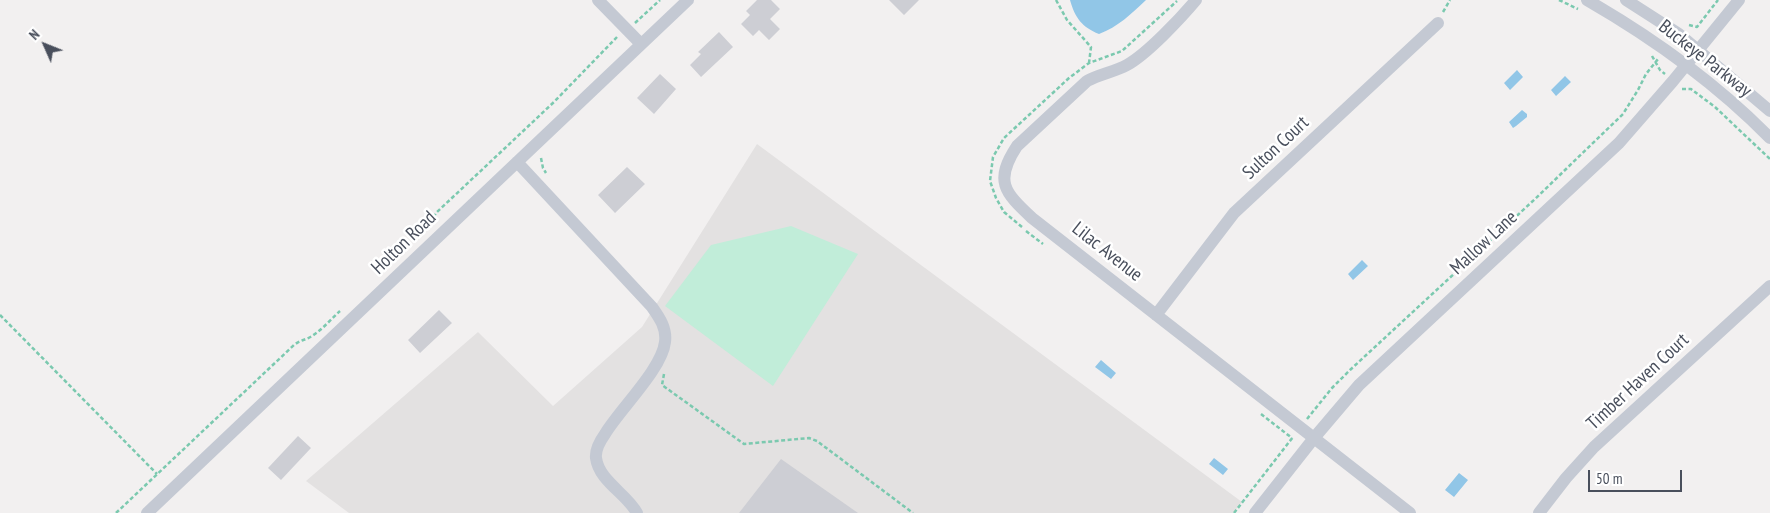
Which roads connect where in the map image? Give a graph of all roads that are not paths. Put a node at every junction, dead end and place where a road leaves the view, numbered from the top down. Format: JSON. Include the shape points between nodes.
{"nodes":[{"id":1,"x":598,"y":0,"type":"edge"},
{"id":2,"x":688,"y":0,"type":"edge"},
{"id":3,"x":1196,"y":0,"type":"edge"},
{"id":4,"x":1587,"y":0,"type":"edge"},
{"id":5,"x":1626,"y":0,"type":"edge"},
{"id":6,"x":1739,"y":0,"type":"edge"},
{"id":7,"x":1438,"y":23,"type":"dead end"},
{"id":8,"x":641,"y":44,"type":"junction"},
{"id":9,"x":1698,"y":50,"type":"junction"},
{"id":10,"x":1686,"y":65,"type":"junction"},
{"id":11,"x":1770,"y":111,"type":"edge"},
{"id":12,"x":1770,"y":138,"type":"edge"},
{"id":13,"x":516,"y":162,"type":"junction"},
{"id":14,"x":1770,"y":286,"type":"edge"},
{"id":15,"x":1156,"y":315,"type":"junction"},
{"id":16,"x":1314,"y":438,"type":"junction"},
{"id":17,"x":146,"y":513,"type":"edge"},
{"id":18,"x":636,"y":513,"type":"edge"},
{"id":19,"x":1255,"y":513,"type":"edge"},
{"id":20,"x":1410,"y":513,"type":"edge"},
{"id":21,"x":1539,"y":513,"type":"edge"}],
"edges":[{"from":1,"to":8,"type":"street"},
{"from":2,"to":8,"type":"street","name":"Holton Road"},
{"from":3,"to":15,"type":"street","name":"Lilac Avenue","via":[[1140,56],[1126,66],[1098,75],[1078,89],[1017,146],[1005,169],[1007,192],[1013,200]]},
{"from":4,"to":10,"type":"street","name":"Buckeye Parkway","via":[[1635,28]]},
{"from":5,"to":9,"type":"street","name":"Buckeye Parkway"},
{"from":6,"to":9,"type":"street","name":"Mallow Lane"},
{"from":7,"to":15,"type":"street","name":"Sulton Court","via":[[1234,213]]},
{"from":8,"to":13,"type":"street","name":"Holton Road"},
{"from":9,"to":10,"type":"street","name":"Mallow Lane"},
{"from":9,"to":11,"type":"street","name":"Buckeye Parkway"},
{"from":10,"to":12,"type":"street","name":"Buckeye Parkway"},
{"from":10,"to":16,"type":"street","name":"Mallow Lane","via":[[1618,143],[1359,385]]},
{"from":13,"to":17,"type":"street","name":"Holton Road"},
{"from":13,"to":18,"type":"street","via":[[652,307],[664,329],[661,357],[612,422],[598,445],[596,458],[606,478],[632,503]]},
{"from":14,"to":21,"type":"street","name":"Timber Haven Court","via":[[1594,447]]},
{"from":15,"to":16,"type":"street","name":"Lilac Avenue"},
{"from":16,"to":19,"type":"street","name":"Mallow Lane"},
{"from":16,"to":20,"type":"street","name":"Lilac Avenue"}]}
